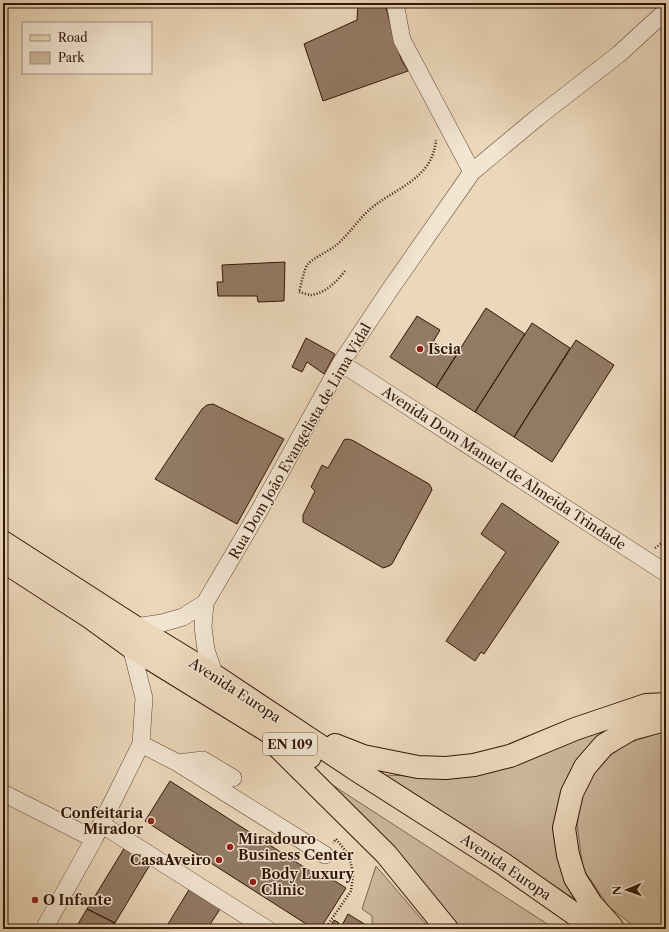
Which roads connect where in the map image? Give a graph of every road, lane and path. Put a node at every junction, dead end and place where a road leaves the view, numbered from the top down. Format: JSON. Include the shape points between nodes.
{"nodes":[{"id":1,"x":395,"y":3,"type":"edge"},
{"id":2,"x":666,"y":11,"type":"edge"},
{"id":3,"x":435,"y":135,"type":"dead end"},
{"id":4,"x":472,"y":172,"type":"junction"},
{"id":5,"x":344,"y":271,"type":"dead end"},
{"id":6,"x":341,"y":363,"type":"junction"},
{"id":7,"x":3,"y":542,"type":"edge"},
{"id":8,"x":3,"y":561,"type":"edge"},
{"id":9,"x":666,"y":573,"type":"edge"},
{"id":10,"x":205,"y":603,"type":"junction"},
{"id":11,"x":133,"y":637,"type":"junction"},
{"id":12,"x":215,"y":676,"type":"junction"},
{"id":13,"x":666,"y":704,"type":"edge"},
{"id":14,"x":666,"y":722,"type":"edge"},
{"id":15,"x":254,"y":724,"type":"junction"},
{"id":16,"x":296,"y":730,"type":"junction"},
{"id":17,"x":141,"y":744,"type":"junction"},
{"id":18,"x":178,"y":763,"type":"junction"},
{"id":19,"x":233,"y":778,"type":"dead end"},
{"id":20,"x":3,"y":793,"type":"edge"},
{"id":21,"x":98,"y":831,"type":"junction"},
{"id":22,"x":325,"y":855,"type":"joint"},
{"id":23,"x":44,"y":929,"type":"edge"},
{"id":24,"x":267,"y":929,"type":"edge"},
{"id":25,"x":325,"y":929,"type":"edge"},
{"id":26,"x":447,"y":929,"type":"edge"},
{"id":27,"x":576,"y":929,"type":"edge"},
{"id":28,"x":607,"y":929,"type":"edge"},
{"id":29,"x":614,"y":929,"type":"edge"}],
"edges":[{"from":1,"to":4,"type":"street","via":[[402,40]]},
{"from":2,"to":4,"type":"street","name":"Rua Dom João Evangelista de Lima Vidal","via":[[619,54]]},
{"from":3,"to":5,"type":"path","via":[[434,151],[421,174],[368,211],[337,245],[307,266],[299,292],[310,295],[322,291],[337,281]]},
{"from":4,"to":6,"type":"street","name":"Rua Dom João Evangelista de Lima Vidal"},
{"from":6,"to":9,"type":"street","name":"Avenida Dom Manuel de Almeida Trindade"},
{"from":6,"to":10,"type":"street","name":"Rua Dom João Evangelista de Lima Vidal"},
{"from":7,"to":11,"type":"main road","name":"Avenida Europa","number":"EN 109"},
{"from":8,"to":11,"type":"main road","name":"Avenida Europa","number":"EN 109","via":[[91,618]]},
{"from":10,"to":11,"type":"street","via":[[183,617],[162,623]]},
{"from":10,"to":12,"type":"street","via":[[203,627],[206,650]]},
{"from":11,"to":12,"type":"main road","name":"Avenida Europa","number":"EN 109"},
{"from":11,"to":15,"type":"main road","name":"Avenida Europa","number":"EN 109"},
{"from":11,"to":17,"type":"street","via":[[144,698]]},
{"from":12,"to":16,"type":"main road","name":"Avenida Europa","number":"EN 109"},
{"from":13,"to":16,"type":"main road","via":[[646,705],[575,729],[510,756],[474,765],[446,768],[418,767],[363,756]]},
{"from":14,"to":29,"type":"main road","via":[[631,729],[604,745],[585,767],[572,793],[564,828],[568,856],[575,878],[592,905]]},
{"from":15,"to":26,"type":"main road","via":[[386,854]]},
{"from":15,"to":27,"type":"main road","name":"Avenida Europa","number":"EN 109"},
{"from":16,"to":28,"type":"main road","name":"Avenida Europa","number":"EN 109","via":[[502,863],[576,915]]},
{"from":17,"to":18,"type":"street"},
{"from":17,"to":21,"type":"street"},
{"from":18,"to":19,"type":"street","via":[[203,760]]},
{"from":18,"to":22,"type":"street"},
{"from":20,"to":21,"type":"street"},
{"from":21,"to":23,"type":"street"},
{"from":21,"to":24,"type":"street"},
{"from":22,"to":25,"type":"path","via":[[336,839],[349,855],[353,874],[351,891]]}]}
